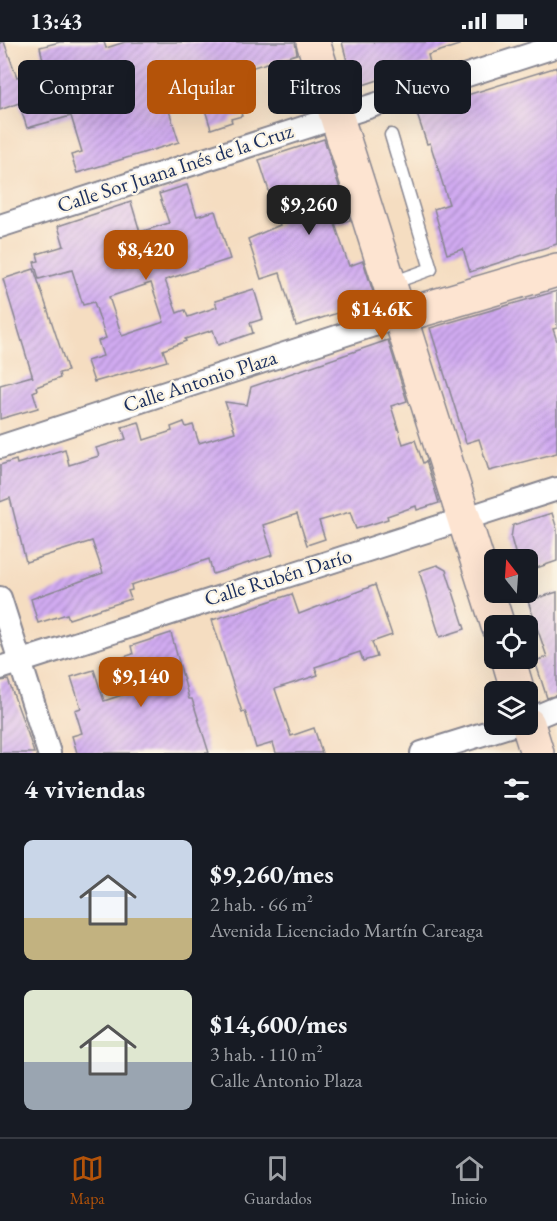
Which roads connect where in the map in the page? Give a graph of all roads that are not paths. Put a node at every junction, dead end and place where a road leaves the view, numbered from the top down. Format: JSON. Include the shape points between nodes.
{"nodes":[{"id":1,"x":313,"y":42,"type":"edge"},
{"id":2,"x":557,"y":46,"type":"edge"},
{"id":3,"x":336,"y":116,"type":"junction"},
{"id":4,"x":391,"y":135,"type":"dead end"},
{"id":5,"x":0,"y":226,"type":"edge"},
{"id":6,"x":557,"y":270,"type":"edge"},
{"id":7,"x":390,"y":284,"type":"junction"},
{"id":8,"x":401,"y":316,"type":"junction"},
{"id":9,"x":0,"y":447,"type":"edge"},
{"id":10,"x":557,"y":489,"type":"edge"},
{"id":11,"x":465,"y":518,"type":"junction"},
{"id":12,"x":0,"y":598,"type":"edge"},
{"id":13,"x":495,"y":615,"type":"edge"},
{"id":14,"x":10,"y":665,"type":"edge"},
{"id":15,"x":557,"y":708,"type":"edge"},
{"id":16,"x":538,"y":717,"type":"edge"},
{"id":17,"x":484,"y":734,"type":"edge"},
{"id":18,"x":532,"y":735,"type":"edge"},
{"id":19,"x":49,"y":753,"type":"edge"},
{"id":20,"x":422,"y":753,"type":"edge"},
{"id":21,"x":537,"y":753,"type":"edge"}],
"edges":[{"from":1,"to":3,"type":"street"},
{"from":2,"to":3,"type":"street","name":"Calle Sor Juana Inés de la Cruz"},
{"from":3,"to":5,"type":"street","name":"Calle Sor Juana Inés de la Cruz"},
{"from":3,"to":7,"type":"street"},
{"from":4,"to":7,"type":"lane","via":[[431,269]]},
{"from":6,"to":8,"type":"street"},
{"from":7,"to":8,"type":"street"},
{"from":8,"to":9,"type":"street","name":"Calle Antonio Plaza"},
{"from":8,"to":11,"type":"street"},
{"from":10,"to":11,"type":"street","name":"Calle Rubén Darío"},
{"from":11,"to":13,"type":"street"},
{"from":11,"to":14,"type":"street","name":"Calle Rubén Darío"},
{"from":12,"to":14,"type":"street"},
{"from":14,"to":19,"type":"street"},
{"from":15,"to":16,"type":"street"},
{"from":17,"to":20,"type":"street"},
{"from":18,"to":21,"type":"street"}]}
